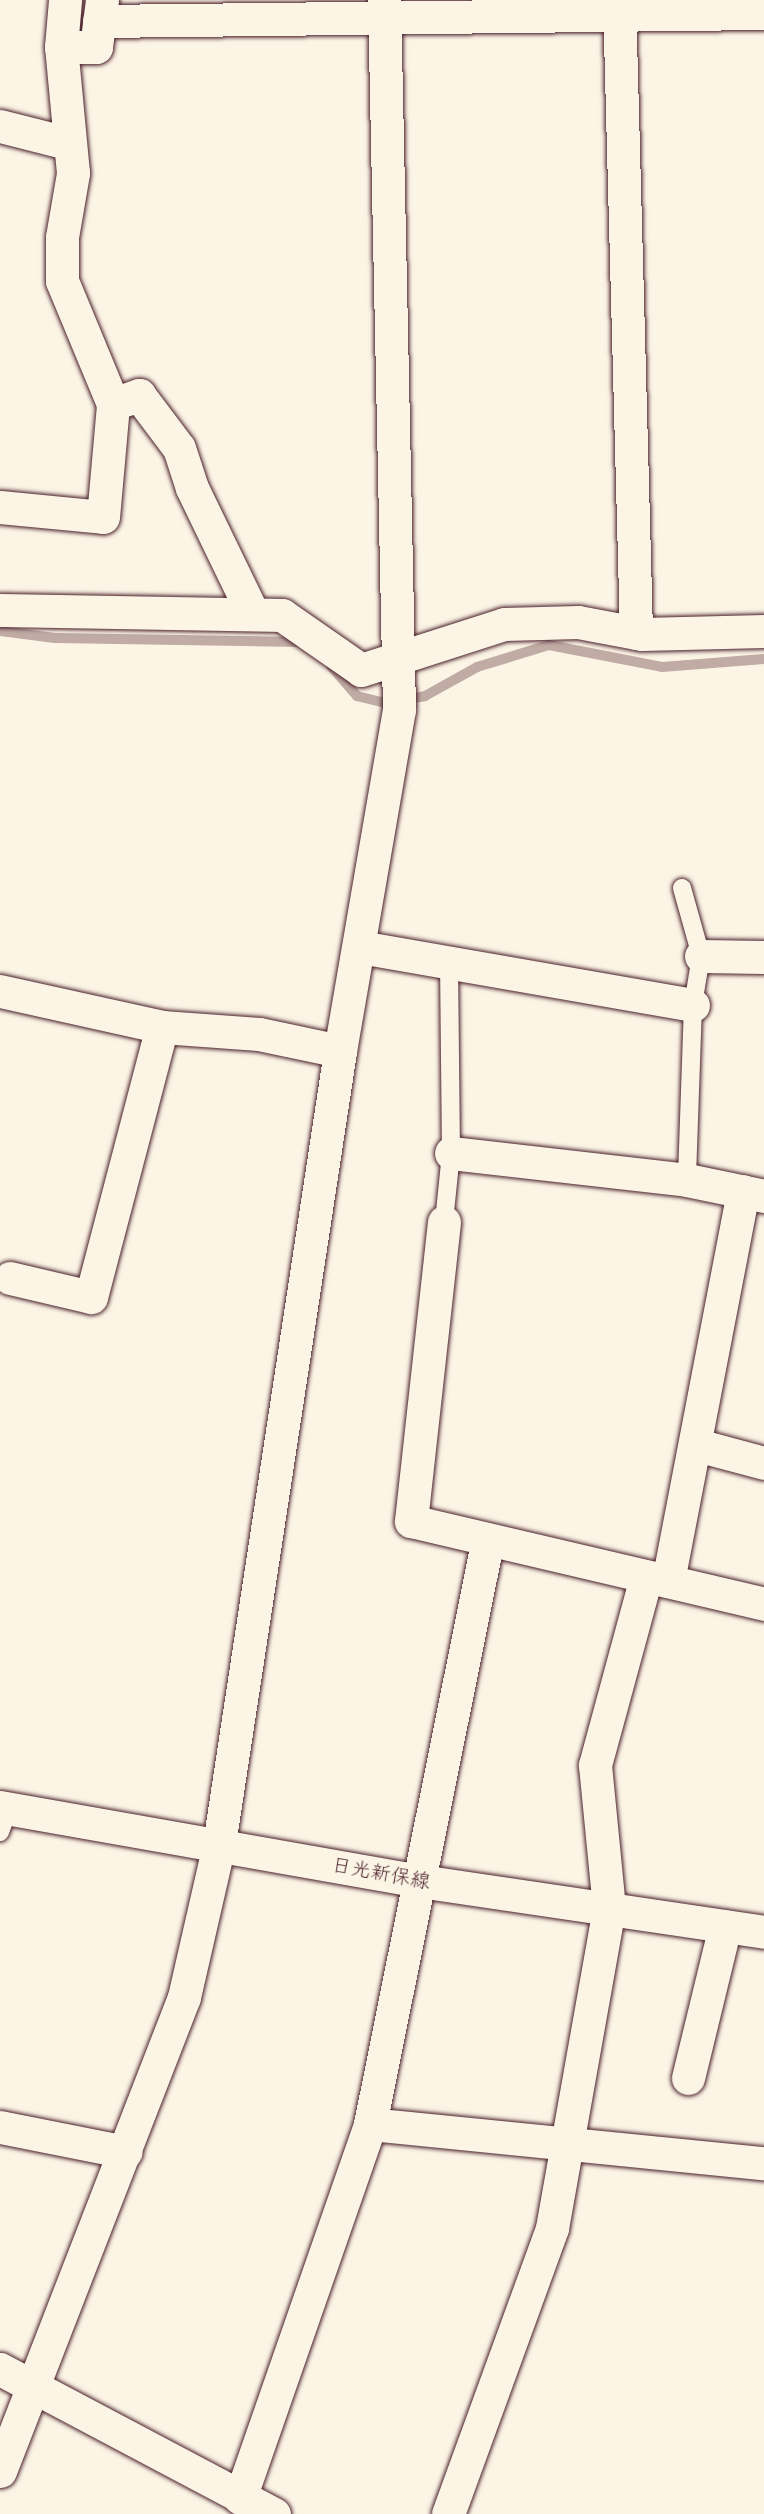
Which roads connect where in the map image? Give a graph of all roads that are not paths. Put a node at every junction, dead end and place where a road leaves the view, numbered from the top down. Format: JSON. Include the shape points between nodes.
{"nodes":[{"id":1,"x":65,"y":0,"type":"edge"},
{"id":2,"x":619,"y":9,"type":"edge"},
{"id":3,"x":100,"y":10,"type":"edge"},
{"id":4,"x":385,"y":10,"type":"edge"},
{"id":5,"x":764,"y":13,"type":"edge"},
{"id":6,"x":61,"y":47,"type":"junction"},
{"id":7,"x":0,"y":126,"type":"edge"},
{"id":8,"x":67,"y":143,"type":"junction"},
{"id":9,"x":113,"y":404,"type":"junction"},
{"id":10,"x":0,"y":507,"type":"edge"},
{"id":11,"x":0,"y":610,"type":"edge"},
{"id":12,"x":251,"y":610,"type":"junction"},
{"id":13,"x":764,"y":632,"type":"edge"},
{"id":14,"x":636,"y":633,"type":"junction"},
{"id":15,"x":395,"y":662,"type":"junction"},
{"id":16,"x":682,"y":888,"type":"dead end"},
{"id":17,"x":360,"y":947,"type":"junction"},
{"id":18,"x":702,"y":956,"type":"junction"},
{"id":19,"x":764,"y":957,"type":"edge"},
{"id":20,"x":449,"y":964,"type":"junction"},
{"id":21,"x":0,"y":991,"type":"edge"},
{"id":22,"x":693,"y":1005,"type":"junction"},
{"id":23,"x":162,"y":1027,"type":"junction"},
{"id":24,"x":340,"y":1051,"type":"junction"},
{"id":25,"x":451,"y":1153,"type":"junction"},
{"id":26,"x":687,"y":1180,"type":"junction"},
{"id":27,"x":754,"y":1194,"type":"edge"},
{"id":28,"x":444,"y":1222,"type":"joint"},
{"id":29,"x":10,"y":1278,"type":"dead end"},
{"id":30,"x":697,"y":1444,"type":"junction"},
{"id":31,"x":764,"y":1463,"type":"edge"},
{"id":32,"x":487,"y":1543,"type":"junction"},
{"id":33,"x":657,"y":1579,"type":"junction"},
{"id":34,"x":764,"y":1604,"type":"edge"},
{"id":35,"x":3,"y":1816,"type":"edge"},
{"id":36,"x":219,"y":1844,"type":"junction"},
{"id":37,"x":420,"y":1881,"type":"junction"},
{"id":38,"x":609,"y":1908,"type":"junction"},
{"id":39,"x":725,"y":1926,"type":"junction"},
{"id":40,"x":764,"y":1932,"type":"edge"},
{"id":41,"x":688,"y":2078,"type":"dead end"},
{"id":42,"x":370,"y":2124,"type":"junction"},
{"id":43,"x":0,"y":2127,"type":"edge"},
{"id":44,"x":565,"y":2139,"type":"junction"},
{"id":45,"x":126,"y":2152,"type":"junction"},
{"id":46,"x":764,"y":2163,"type":"edge"},
{"id":47,"x":0,"y":2369,"type":"edge"},
{"id":48,"x":33,"y":2387,"type":"junction"},
{"id":49,"x":0,"y":2471,"type":"edge"},
{"id":50,"x":240,"y":2498,"type":"junction"},
{"id":51,"x":274,"y":2514,"type":"edge"},
{"id":52,"x":448,"y":2514,"type":"edge"}],
"edges":[{"from":1,"to":6,"type":"street"},
{"from":2,"to":4,"type":"street"},
{"from":2,"to":5,"type":"street"},
{"from":2,"to":14,"type":"street"},
{"from":3,"to":4,"type":"street"},
{"from":3,"to":6,"type":"street","via":[[96,47]]},
{"from":4,"to":15,"type":"street"},
{"from":6,"to":8,"type":"street"},
{"from":7,"to":8,"type":"street"},
{"from":8,"to":9,"type":"street","via":[[73,173],[62,237],[62,281]]},
{"from":9,"to":10,"type":"street","via":[[103,517]]},
{"from":9,"to":12,"type":"street","via":[[139,395],[179,448],[192,489]]},
{"from":11,"to":12,"type":"street","via":[[186,615]]},
{"from":12,"to":15,"type":"street","via":[[282,615],[361,670]]},
{"from":13,"to":14,"type":"street"},
{"from":14,"to":15,"type":"street","via":[[578,622],[504,624]]},
{"from":15,"to":17,"type":"street","via":[[399,710]]},
{"from":16,"to":18,"type":"lane"},
{"from":17,"to":20,"type":"street"},
{"from":17,"to":24,"type":"street"},
{"from":18,"to":19,"type":"street"},
{"from":18,"to":22,"type":"lane"},
{"from":20,"to":22,"type":"street"},
{"from":20,"to":25,"type":"lane"},
{"from":21,"to":23,"type":"street"},
{"from":22,"to":26,"type":"lane"},
{"from":23,"to":24,"type":"street","via":[[259,1034]]},
{"from":23,"to":29,"type":"street","via":[[91,1298]]},
{"from":24,"to":36,"type":"street"},
{"from":25,"to":26,"type":"street"},
{"from":25,"to":28,"type":"lane"},
{"from":26,"to":27,"type":"street"},
{"from":27,"to":30,"type":"street"},
{"from":28,"to":32,"type":"street","via":[[411,1521]]},
{"from":30,"to":31,"type":"street"},
{"from":30,"to":33,"type":"street"},
{"from":32,"to":33,"type":"street"},
{"from":32,"to":37,"type":"street"},
{"from":33,"to":34,"type":"street"},
{"from":33,"to":38,"type":"street","via":[[596,1766]]},
{"from":35,"to":36,"type":"street","name":"日光新保線"},
{"from":36,"to":37,"type":"street","name":"日光新保線"},
{"from":36,"to":45,"type":"street","via":[[184,1997]]},
{"from":37,"to":38,"type":"street","name":"日光新保線"},
{"from":37,"to":42,"type":"street"},
{"from":38,"to":39,"type":"street","name":"日光新保線"},
{"from":38,"to":44,"type":"street"},
{"from":39,"to":40,"type":"street","name":"日光新保線"},
{"from":39,"to":41,"type":"street"},
{"from":42,"to":44,"type":"street"},
{"from":42,"to":50,"type":"street"},
{"from":43,"to":45,"type":"street"},
{"from":44,"to":46,"type":"street"},
{"from":44,"to":52,"type":"street","via":[[552,2228]]},
{"from":45,"to":48,"type":"street"},
{"from":47,"to":48,"type":"street"},
{"from":48,"to":49,"type":"street"},
{"from":48,"to":50,"type":"street"},
{"from":50,"to":51,"type":"street"}]}
